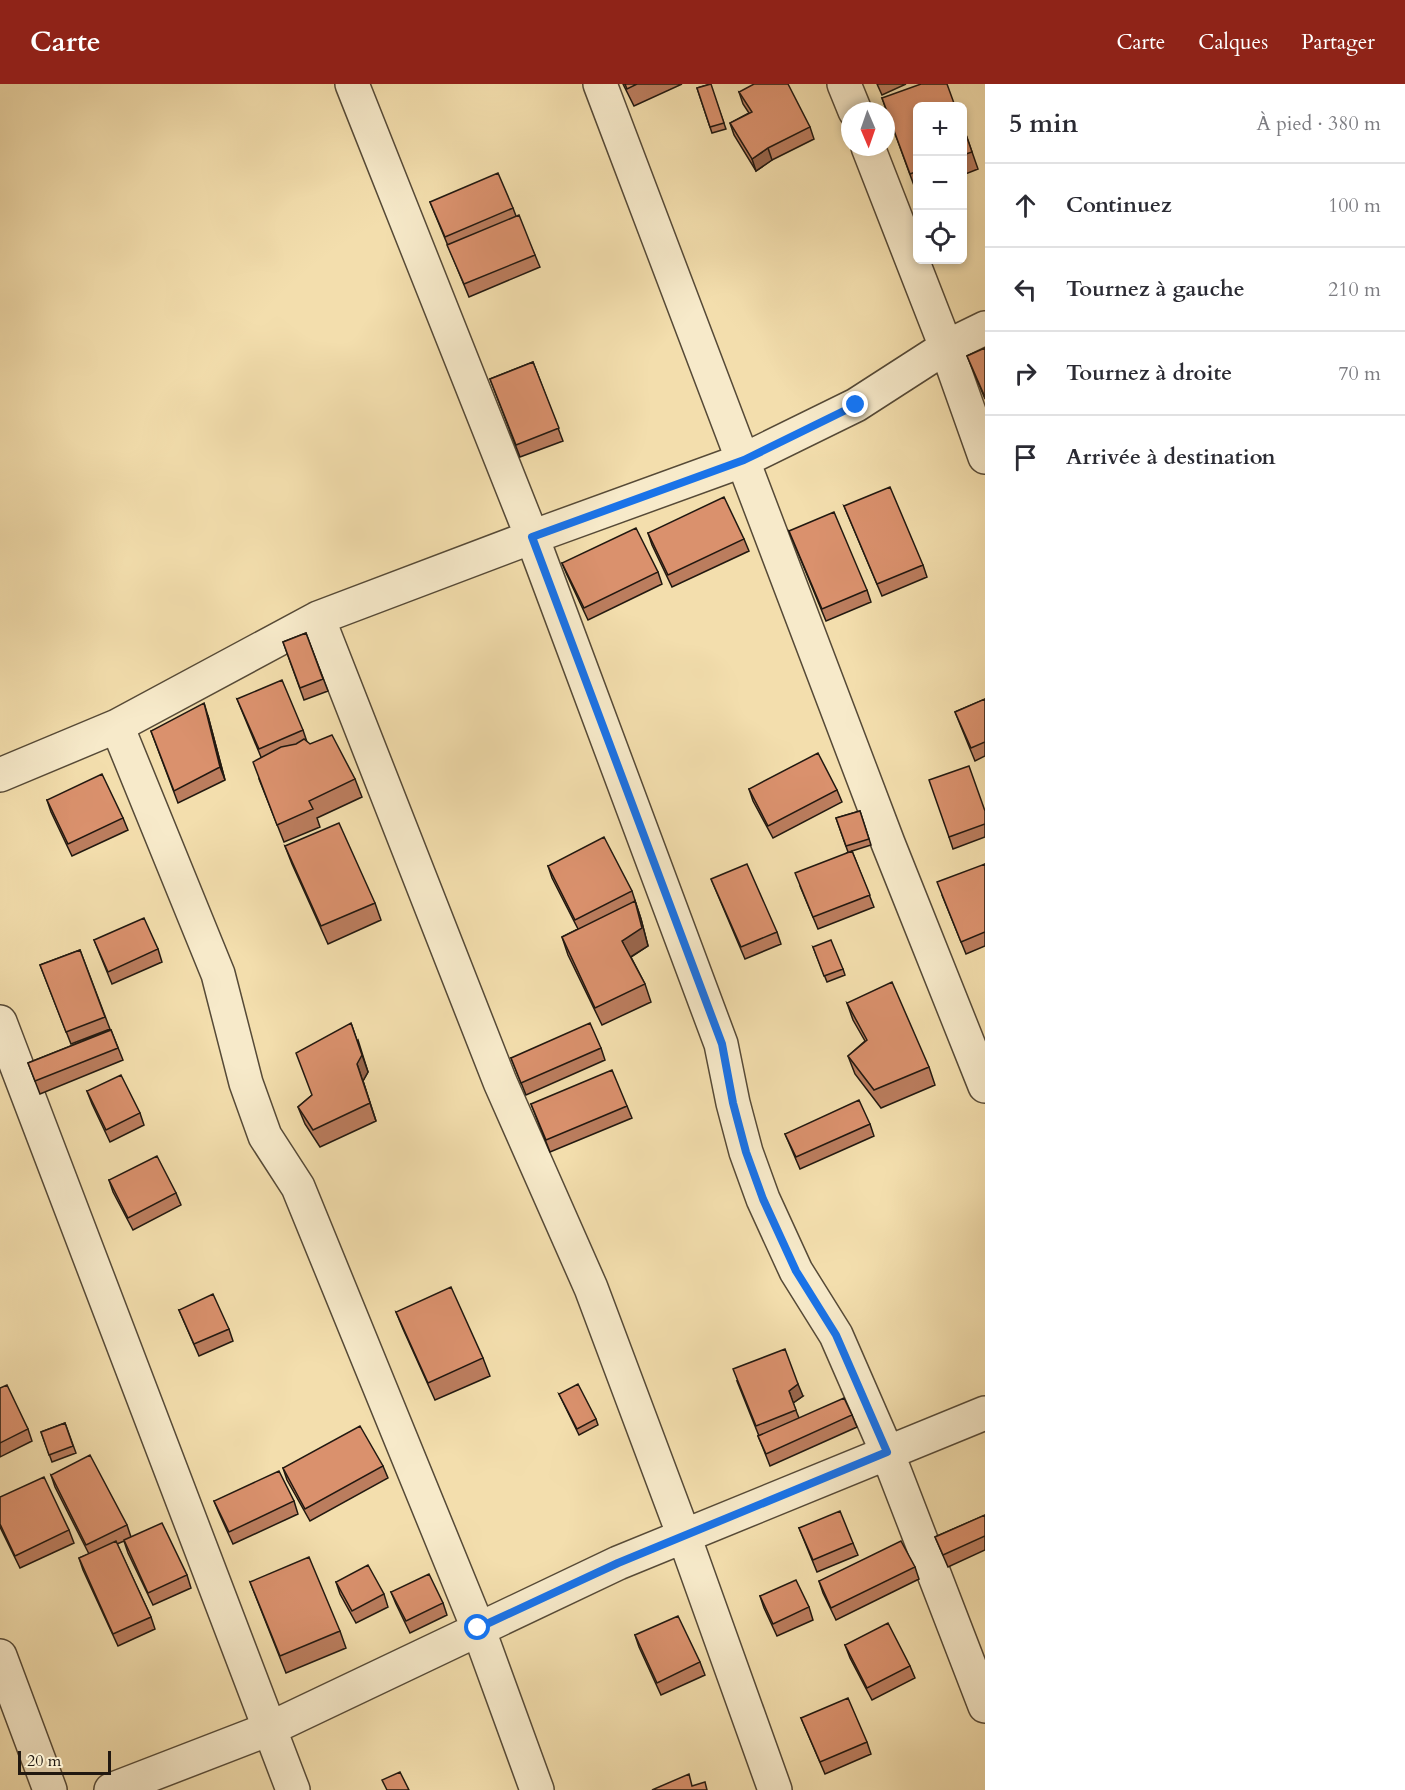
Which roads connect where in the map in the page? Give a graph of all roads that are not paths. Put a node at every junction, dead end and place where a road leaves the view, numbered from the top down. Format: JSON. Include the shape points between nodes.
{"nodes":[{"id":1,"x":352,"y":84,"type":"edge"},
{"id":2,"x":600,"y":84,"type":"edge"},
{"id":3,"x":844,"y":84,"type":"edge"},
{"id":4,"x":851,"y":102,"type":"edge"},
{"id":5,"x":872,"y":156,"type":"edge"},
{"id":6,"x":985,"y":328,"type":"edge"},
{"id":7,"x":946,"y":347,"type":"junction"},
{"id":8,"x":985,"y":457,"type":"edge"},
{"id":9,"x":744,"y":460,"type":"junction"},
{"id":10,"x":532,"y":537,"type":"junction"},
{"id":11,"x":318,"y":618,"type":"junction"},
{"id":12,"x":117,"y":726,"type":"junction"},
{"id":13,"x":0,"y":775,"type":"edge"},
{"id":14,"x":0,"y":1022,"type":"edge"},
{"id":15,"x":985,"y":1086,"type":"edge"},
{"id":16,"x":985,"y":1413,"type":"edge"},
{"id":17,"x":887,"y":1452,"type":"junction"},
{"id":18,"x":684,"y":1536,"type":"junction"},
{"id":19,"x":478,"y":1628,"type":"junction"},
{"id":20,"x":0,"y":1656,"type":"edge"},
{"id":21,"x":985,"y":1706,"type":"edge"},
{"id":22,"x":269,"y":1729,"type":"junction"},
{"id":23,"x":50,"y":1790,"type":"edge"},
{"id":24,"x":111,"y":1790,"type":"edge"},
{"id":25,"x":293,"y":1790,"type":"edge"},
{"id":26,"x":537,"y":1790,"type":"edge"},
{"id":27,"x":775,"y":1790,"type":"edge"}],
"edges":[{"from":1,"to":10,"type":"street"},
{"from":2,"to":9,"type":"street"},
{"from":3,"to":4,"type":"street"},
{"from":5,"to":7,"type":"street"},
{"from":6,"to":7,"type":"street"},
{"from":7,"to":8,"type":"street"},
{"from":7,"to":9,"type":"street","via":[[856,405]]},
{"from":9,"to":10,"type":"street"},
{"from":9,"to":15,"type":"street","via":[[888,843]]},
{"from":10,"to":11,"type":"street"},
{"from":10,"to":17,"type":"street","via":[[722,1044],[746,1152],[763,1199],[796,1271],[836,1335]]},
{"from":11,"to":12,"type":"street"},
{"from":11,"to":18,"type":"street","via":[[500,1082],[591,1288]]},
{"from":12,"to":13,"type":"street"},
{"from":12,"to":19,"type":"street","via":[[218,974],[246,1083],[265,1136],[298,1187]]},
{"from":14,"to":22,"type":"street"},
{"from":16,"to":17,"type":"street"},
{"from":17,"to":18,"type":"street"},
{"from":17,"to":21,"type":"street"},
{"from":18,"to":19,"type":"street"},
{"from":18,"to":27,"type":"street"},
{"from":19,"to":22,"type":"street"},
{"from":19,"to":26,"type":"street"},
{"from":20,"to":23,"type":"street"},
{"from":22,"to":24,"type":"street"},
{"from":22,"to":25,"type":"street"}]}
